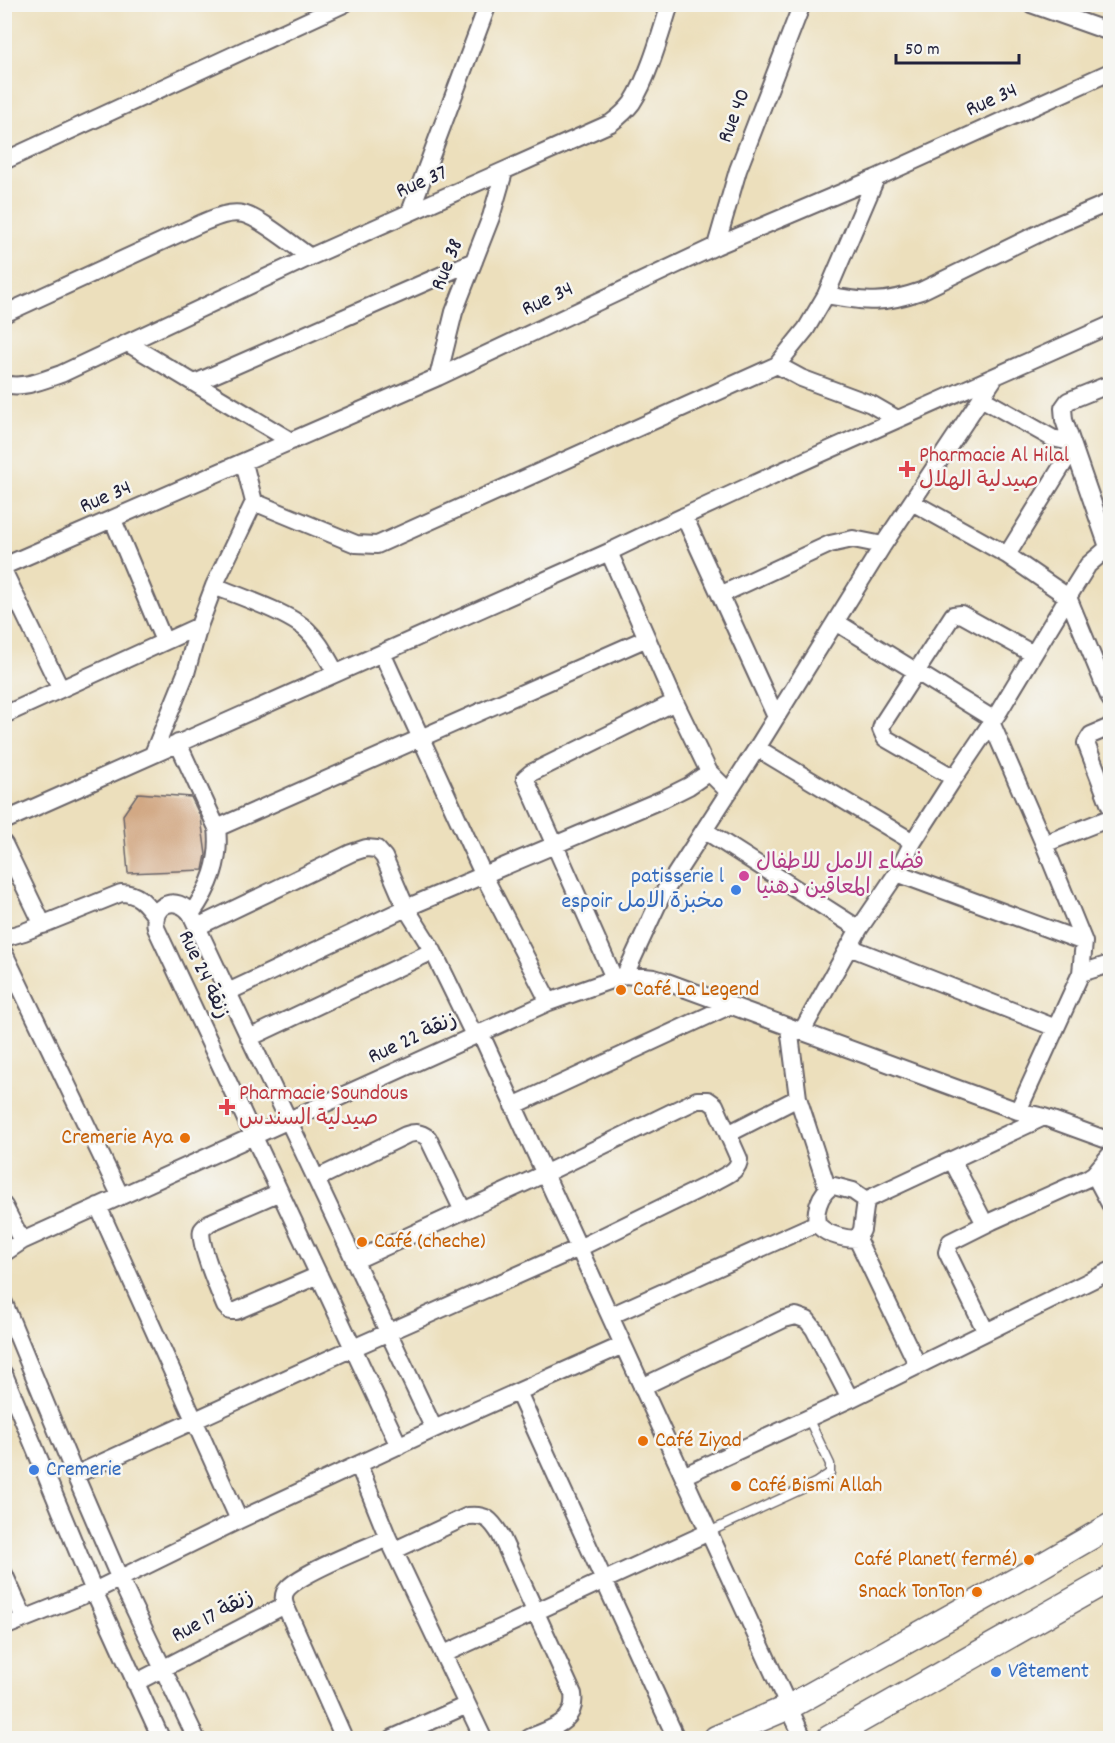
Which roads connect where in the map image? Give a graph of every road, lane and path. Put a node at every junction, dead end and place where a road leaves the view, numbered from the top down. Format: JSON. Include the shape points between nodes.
{"nodes":[{"id":1,"x":344,"y":4,"type":"edge"},
{"id":2,"x":488,"y":4,"type":"edge"},
{"id":3,"x":670,"y":4,"type":"edge"},
{"id":4,"x":802,"y":4,"type":"edge"},
{"id":5,"x":1031,"y":4,"type":"edge"},
{"id":6,"x":1110,"y":32,"type":"edge"},
{"id":7,"x":1110,"y":72,"type":"edge"},
{"id":8,"x":4,"y":161,"type":"edge"},
{"id":9,"x":504,"y":172,"type":"junction"},
{"id":10,"x":876,"y":178,"type":"junction"},
{"id":11,"x":1110,"y":202,"type":"edge"},
{"id":12,"x":410,"y":212,"type":"junction"},
{"id":13,"x":716,"y":246,"type":"junction"},
{"id":14,"x":310,"y":257,"type":"junction"},
{"id":15,"x":474,"y":261,"type":"junction"},
{"id":16,"x":826,"y":295,"type":"junction"},
{"id":17,"x":4,"y":314,"type":"edge"},
{"id":18,"x":1110,"y":325,"type":"edge"},
{"id":19,"x":129,"y":344,"type":"junction"},
{"id":20,"x":777,"y":364,"type":"junction"},
{"id":21,"x":438,"y":376,"type":"junction"},
{"id":22,"x":995,"y":377,"type":"junction"},
{"id":23,"x":195,"y":383,"type":"junction"},
{"id":24,"x":4,"y":384,"type":"edge"},
{"id":25,"x":1110,"y":384,"type":"edge"},
{"id":26,"x":981,"y":398,"type":"junction"},
{"id":27,"x":897,"y":418,"type":"junction"},
{"id":28,"x":291,"y":441,"type":"junction"},
{"id":29,"x":1072,"y":445,"type":"junction"},
{"id":30,"x":244,"y":463,"type":"junction"},
{"id":31,"x":254,"y":502,"type":"junction"},
{"id":32,"x":912,"y":502,"type":"junction"},
{"id":33,"x":684,"y":516,"type":"junction"},
{"id":34,"x":113,"y":520,"type":"junction"},
{"id":35,"x":883,"y":545,"type":"junction"},
{"id":36,"x":1109,"y":546,"type":"edge"},
{"id":37,"x":609,"y":552,"type":"junction"},
{"id":38,"x":1007,"y":555,"type":"junction"},
{"id":39,"x":4,"y":566,"type":"edge"},
{"id":40,"x":4,"y":572,"type":"edge"},
{"id":41,"x":214,"y":586,"type":"junction"},
{"id":42,"x":720,"y":596,"type":"junction"},
{"id":43,"x":1068,"y":597,"type":"junction"},
{"id":44,"x":836,"y":622,"type":"junction"},
{"id":45,"x":199,"y":626,"type":"junction"},
{"id":46,"x":647,"y":638,"type":"junction"},
{"id":47,"x":164,"y":641,"type":"junction"},
{"id":48,"x":382,"y":653,"type":"junction"},
{"id":49,"x":1033,"y":654,"type":"junction"},
{"id":50,"x":916,"y":672,"type":"junction"},
{"id":51,"x":336,"y":673,"type":"junction"},
{"id":52,"x":60,"y":688,"type":"junction"},
{"id":53,"x":1110,"y":699,"type":"edge"},
{"id":54,"x":675,"y":702,"type":"junction"},
{"id":55,"x":4,"y":715,"type":"edge"},
{"id":56,"x":776,"y":717,"type":"junction"},
{"id":57,"x":992,"y":721,"type":"junction"},
{"id":58,"x":1110,"y":727,"type":"edge"},
{"id":59,"x":421,"y":739,"type":"junction"},
{"id":60,"x":178,"y":743,"type":"junction"},
{"id":61,"x":757,"y":748,"type":"junction"},
{"id":62,"x":153,"y":754,"type":"junction"},
{"id":63,"x":709,"y":772,"type":"junction"},
{"id":64,"x":954,"y":778,"type":"junction"},
{"id":65,"x":729,"y":792,"type":"junction"},
{"id":66,"x":1110,"y":806,"type":"edge"},
{"id":67,"x":1110,"y":818,"type":"edge"},
{"id":68,"x":4,"y":821,"type":"edge"},
{"id":69,"x":217,"y":828,"type":"junction"},
{"id":70,"x":704,"y":830,"type":"junction"},
{"id":71,"x":913,"y":842,"type":"junction"},
{"id":72,"x":4,"y":843,"type":"edge"},
{"id":73,"x":1044,"y":844,"type":"junction"},
{"id":74,"x":554,"y":845,"type":"junction"},
{"id":75,"x":897,"y":873,"type":"junction"},
{"id":76,"x":484,"y":876,"type":"junction"},
{"id":77,"x":406,"y":908,"type":"junction"},
{"id":78,"x":156,"y":916,"type":"junction"},
{"id":79,"x":194,"y":921,"type":"junction"},
{"id":80,"x":42,"y":925,"type":"junction"},
{"id":81,"x":859,"y":929,"type":"junction"},
{"id":82,"x":4,"y":938,"type":"edge"},
{"id":83,"x":1084,"y":942,"type":"junction"},
{"id":84,"x":849,"y":947,"type":"junction"},
{"id":85,"x":433,"y":951,"type":"junction"},
{"id":86,"x":4,"y":953,"type":"edge"},
{"id":87,"x":1110,"y":964,"type":"edge"},
{"id":88,"x":1081,"y":973,"type":"junction"},
{"id":89,"x":620,"y":977,"type":"junction"},
{"id":90,"x":10,"y":980,"type":"edge"},
{"id":91,"x":228,"y":992,"type":"junction"},
{"id":92,"x":549,"y":1002,"type":"junction"},
{"id":93,"x":729,"y":1005,"type":"junction"},
{"id":94,"x":1056,"y":1028,"type":"junction"},
{"id":95,"x":795,"y":1029,"type":"junction"},
{"id":96,"x":477,"y":1034,"type":"junction"},
{"id":97,"x":249,"y":1038,"type":"junction"},
{"id":98,"x":798,"y":1098,"type":"junction"},
{"id":99,"x":513,"y":1106,"type":"junction"},
{"id":100,"x":1018,"y":1111,"type":"junction"},
{"id":101,"x":1044,"y":1117,"type":"junction"},
{"id":102,"x":288,"y":1121,"type":"junction"},
{"id":103,"x":728,"y":1134,"type":"junction"},
{"id":104,"x":254,"y":1136,"type":"junction"},
{"id":105,"x":1110,"y":1141,"type":"edge"},
{"id":106,"x":1110,"y":1155,"type":"edge"},
{"id":107,"x":952,"y":1160,"type":"junction"},
{"id":108,"x":544,"y":1174,"type":"junction"},
{"id":109,"x":1094,"y":1174,"type":"junction"},
{"id":110,"x":316,"y":1179,"type":"junction"},
{"id":111,"x":827,"y":1188,"type":"junction"},
{"id":112,"x":280,"y":1192,"type":"junction"},
{"id":113,"x":120,"y":1195,"type":"junction"},
{"id":114,"x":866,"y":1200,"type":"junction"},
{"id":115,"x":1110,"y":1204,"type":"edge"},
{"id":116,"x":4,"y":1206,"type":"edge"},
{"id":117,"x":98,"y":1206,"type":"junction"},
{"id":118,"x":463,"y":1211,"type":"junction"},
{"id":119,"x":817,"y":1223,"type":"junction"},
{"id":120,"x":985,"y":1224,"type":"junction"},
{"id":121,"x":857,"y":1239,"type":"junction"},
{"id":122,"x":22,"y":1241,"type":"junction"},
{"id":123,"x":579,"y":1248,"type":"junction"},
{"id":124,"x":4,"y":1253,"type":"edge"},
{"id":125,"x":354,"y":1261,"type":"junction"},
{"id":126,"x":1110,"y":1271,"type":"edge"},
{"id":127,"x":319,"y":1275,"type":"junction"},
{"id":128,"x":4,"y":1304,"type":"edge"},
{"id":129,"x":609,"y":1316,"type":"junction"},
{"id":130,"x":388,"y":1332,"type":"junction"},
{"id":131,"x":986,"y":1332,"type":"junction"},
{"id":132,"x":623,"y":1345,"type":"junction"},
{"id":133,"x":353,"y":1348,"type":"junction"},
{"id":134,"x":918,"y":1366,"type":"junction"},
{"id":135,"x":4,"y":1374,"type":"edge"},
{"id":136,"x":642,"y":1387,"type":"junction"},
{"id":137,"x":518,"y":1392,"type":"junction"},
{"id":138,"x":850,"y":1399,"type":"junction"},
{"id":139,"x":10,"y":1401,"type":"edge"},
{"id":140,"x":808,"y":1418,"type":"junction"},
{"id":141,"x":193,"y":1419,"type":"junction"},
{"id":142,"x":434,"y":1430,"type":"junction"},
{"id":143,"x":399,"y":1446,"type":"junction"},
{"id":144,"x":358,"y":1466,"type":"junction"},
{"id":145,"x":75,"y":1475,"type":"junction"},
{"id":146,"x":683,"y":1476,"type":"junction"},
{"id":147,"x":239,"y":1520,"type":"junction"},
{"id":148,"x":1110,"y":1526,"type":"edge"},
{"id":149,"x":709,"y":1532,"type":"junction"},
{"id":150,"x":391,"y":1544,"type":"junction"},
{"id":151,"x":4,"y":1574,"type":"edge"},
{"id":152,"x":119,"y":1577,"type":"junction"},
{"id":153,"x":604,"y":1579,"type":"junction"},
{"id":154,"x":1110,"y":1579,"type":"edge"},
{"id":155,"x":94,"y":1591,"type":"junction"},
{"id":156,"x":284,"y":1603,"type":"junction"},
{"id":157,"x":535,"y":1611,"type":"junction"},
{"id":158,"x":24,"y":1618,"type":"junction"},
{"id":159,"x":4,"y":1627,"type":"edge"},
{"id":160,"x":444,"y":1654,"type":"junction"},
{"id":161,"x":163,"y":1670,"type":"junction"},
{"id":162,"x":135,"y":1683,"type":"junction"},
{"id":163,"x":467,"y":1706,"type":"junction"},
{"id":164,"x":789,"y":1707,"type":"junction"},
{"id":165,"x":161,"y":1738,"type":"edge"},
{"id":166,"x":196,"y":1738,"type":"edge"},
{"id":167,"x":344,"y":1738,"type":"edge"},
{"id":168,"x":393,"y":1738,"type":"edge"},
{"id":169,"x":483,"y":1738,"type":"edge"},
{"id":170,"x":529,"y":1738,"type":"edge"},
{"id":171,"x":676,"y":1738,"type":"edge"},
{"id":172,"x":716,"y":1738,"type":"edge"},
{"id":173,"x":803,"y":1738,"type":"edge"},
{"id":174,"x":829,"y":1738,"type":"edge"}],
"edges":[{"from":1,"to":8,"type":"street"},
{"from":2,"to":12,"type":"street"},
{"from":3,"to":9,"type":"street","name":"Rue 37","via":[[641,84],[626,111],[611,123]]},
{"from":4,"to":13,"type":"street","name":"Rue 40","via":[[738,170]]},
{"from":5,"to":6,"type":"street"},
{"from":7,"to":10,"type":"street","name":"Rue 34"},
{"from":9,"to":12,"type":"street","name":"Rue 37"},
{"from":9,"to":15,"type":"street","name":"Rue 38"},
{"from":10,"to":13,"type":"street","name":"Rue 34"},
{"from":10,"to":16,"type":"street"},
{"from":11,"to":16,"type":"street","via":[[902,298],[868,302]]},
{"from":12,"to":14,"type":"street","name":"Rue 37"},
{"from":13,"to":21,"type":"street","name":"Rue 34"},
{"from":14,"to":17,"type":"street","via":[[254,218],[234,213],[202,223]]},
{"from":14,"to":19,"type":"street","name":"Rue 37"},
{"from":15,"to":21,"type":"street","name":"Rue 38","via":[[454,312]]},
{"from":15,"to":23,"type":"street"},
{"from":16,"to":20,"type":"street","via":[[806,329]]},
{"from":18,"to":22,"type":"street"},
{"from":19,"to":23,"type":"street"},
{"from":19,"to":24,"type":"street","name":"Rue 37","via":[[33,383]]},
{"from":20,"to":27,"type":"street"},
{"from":20,"to":31,"type":"street","via":[[377,545],[356,544]]},
{"from":21,"to":28,"type":"street","name":"Rue 34"},
{"from":22,"to":26,"type":"street"},
{"from":22,"to":27,"type":"street"},
{"from":23,"to":28,"type":"street"},
{"from":25,"to":29,"type":"street","via":[[1064,405]]},
{"from":26,"to":29,"type":"street"},
{"from":26,"to":32,"type":"street"},
{"from":27,"to":33,"type":"street"},
{"from":28,"to":30,"type":"street","name":"Rue 34"},
{"from":29,"to":36,"type":"street"},
{"from":29,"to":38,"type":"street"},
{"from":30,"to":31,"type":"street"},
{"from":30,"to":34,"type":"street","name":"Rue 34"},
{"from":31,"to":41,"type":"street"},
{"from":32,"to":35,"type":"street"},
{"from":32,"to":38,"type":"street"},
{"from":33,"to":37,"type":"street"},
{"from":33,"to":42,"type":"street"},
{"from":34,"to":39,"type":"street","name":"Rue 34"},
{"from":34,"to":47,"type":"street"},
{"from":35,"to":42,"type":"street","via":[[853,539],[830,544]]},
{"from":35,"to":44,"type":"street"},
{"from":36,"to":43,"type":"street","via":[[1088,566]]},
{"from":37,"to":46,"type":"street"},
{"from":37,"to":48,"type":"street"},
{"from":38,"to":43,"type":"street"},
{"from":40,"to":52,"type":"street"},
{"from":41,"to":45,"type":"street"},
{"from":41,"to":51,"type":"street","via":[[277,612],[306,629]]},
{"from":42,"to":56,"type":"street"},
{"from":43,"to":49,"type":"street"},
{"from":43,"to":53,"type":"street"},
{"from":44,"to":50,"type":"street"},
{"from":44,"to":56,"type":"street"},
{"from":45,"to":47,"type":"street"},
{"from":45,"to":62,"type":"street","via":[[186,673]]},
{"from":46,"to":54,"type":"street"},
{"from":46,"to":59,"type":"street"},
{"from":47,"to":52,"type":"street"},
{"from":48,"to":51,"type":"street"},
{"from":48,"to":59,"type":"street"},
{"from":49,"to":50,"type":"street","via":[[957,614],[949,619]]},
{"from":49,"to":57,"type":"street"},
{"from":50,"to":57,"type":"street"},
{"from":50,"to":64,"type":"street","via":[[882,723],[882,735]]},
{"from":51,"to":60,"type":"street"},
{"from":52,"to":55,"type":"street"},
{"from":54,"to":63,"type":"street"},
{"from":54,"to":74,"type":"street","via":[[526,775],[525,782]]},
{"from":56,"to":61,"type":"street"},
{"from":57,"to":64,"type":"street"},
{"from":57,"to":73,"type":"street"},
{"from":58,"to":66,"type":"street","via":[[1090,735],[1086,743]]},
{"from":59,"to":69,"type":"street"},
{"from":59,"to":76,"type":"street"},
{"from":60,"to":62,"type":"street"},
{"from":60,"to":69,"type":"street"},
{"from":61,"to":65,"type":"street"},
{"from":61,"to":71,"type":"street"},
{"from":62,"to":68,"type":"street"},
{"from":63,"to":65,"type":"street"},
{"from":63,"to":74,"type":"street","via":[[681,790]]},
{"from":64,"to":71,"type":"street"},
{"from":65,"to":70,"type":"street"},
{"from":67,"to":73,"type":"street"},
{"from":69,"to":79,"type":"street","via":[[219,843],[213,877]]},
{"from":70,"to":81,"type":"street"},
{"from":70,"to":89,"type":"street","via":[[661,897]]},
{"from":71,"to":75,"type":"street"},
{"from":72,"to":80,"type":"street"},
{"from":73,"to":83,"type":"street"},
{"from":74,"to":76,"type":"street"},
{"from":74,"to":89,"type":"street"},
{"from":75,"to":81,"type":"street"},
{"from":75,"to":83,"type":"street"},
{"from":76,"to":77,"type":"street"},
{"from":76,"to":92,"type":"street"},
{"from":77,"to":79,"type":"street","via":[[384,857],[377,849],[366,848]]},
{"from":77,"to":85,"type":"street"},
{"from":77,"to":91,"type":"street"},
{"from":78,"to":79,"type":"street","name":"Rue 24 زنقة","via":[[165,905],[180,904]]},
{"from":78,"to":80,"type":"street","via":[[139,897],[122,893]]},
{"from":78,"to":104,"type":"street","name":"Rue 24 زنقة","via":[[156,928]]},
{"from":79,"to":91,"type":"street","name":"Rue 24 زنقة"},
{"from":80,"to":82,"type":"street"},
{"from":81,"to":84,"type":"street"},
{"from":83,"to":88,"type":"street"},
{"from":84,"to":94,"type":"street"},
{"from":84,"to":95,"type":"street"},
{"from":85,"to":96,"type":"street"},
{"from":85,"to":97,"type":"street"},
{"from":86,"to":90,"type":"street"},
{"from":87,"to":88,"type":"street"},
{"from":88,"to":94,"type":"street"},
{"from":89,"to":92,"type":"street","name":"Rue 22 زنقة"},
{"from":89,"to":93,"type":"street","via":[[654,978]]},
{"from":90,"to":113,"type":"street"},
{"from":91,"to":97,"type":"street","name":"Rue 24 زنقة"},
{"from":92,"to":96,"type":"street","name":"Rue 22 زنقة"},
{"from":93,"to":95,"type":"street"},
{"from":93,"to":99,"type":"street"},
{"from":94,"to":100,"type":"street"},
{"from":95,"to":98,"type":"street"},
{"from":95,"to":100,"type":"street"},
{"from":96,"to":99,"type":"street"},
{"from":96,"to":102,"type":"street","name":"Rue 22 زنقة"},
{"from":97,"to":102,"type":"street","name":"Rue 24 زنقة"},
{"from":98,"to":103,"type":"street"},
{"from":98,"to":111,"type":"street"},
{"from":99,"to":108,"type":"street"},
{"from":100,"to":101,"type":"street"},
{"from":101,"to":105,"type":"street"},
{"from":101,"to":107,"type":"street"},
{"from":102,"to":104,"type":"street","name":"Rue 22 زنقة"},
{"from":102,"to":110,"type":"street","name":"Rue 24 زنقة"},
{"from":103,"to":108,"type":"street","via":[[715,1105],[697,1100]]},
{"from":103,"to":123,"type":"street","via":[[739,1159],[735,1170]]},
{"from":104,"to":112,"type":"street","name":"Rue 24 زنقة"},
{"from":104,"to":113,"type":"street","name":"Rue 22 زنقة"},
{"from":106,"to":109,"type":"street"},
{"from":107,"to":114,"type":"street"},
{"from":107,"to":120,"type":"street"},
{"from":108,"to":118,"type":"street"},
{"from":108,"to":123,"type":"street"},
{"from":109,"to":115,"type":"street"},
{"from":109,"to":120,"type":"street"},
{"from":110,"to":118,"type":"street","via":[[417,1132],[428,1138]]},
{"from":110,"to":125,"type":"street","name":"Rue 24 زنقة"},
{"from":111,"to":114,"type":"street","via":[[853,1191]]},
{"from":111,"to":119,"type":"street","via":[[820,1199]]},
{"from":112,"to":127,"type":"street","name":"Rue 24 زنقة"},
{"from":112,"to":127,"type":"street","via":[[202,1228],[205,1254],[225,1306],[236,1311]]},
{"from":113,"to":117,"type":"street","name":"Rue 22 زنقة"},
{"from":114,"to":121,"type":"street"},
{"from":116,"to":122,"type":"street"},
{"from":117,"to":122,"type":"street","name":"Rue 22 زنقة"},
{"from":117,"to":141,"type":"street"},
{"from":118,"to":125,"type":"street"},
{"from":119,"to":121,"type":"street","via":[[827,1231]]},
{"from":119,"to":129,"type":"street"},
{"from":120,"to":131,"type":"street","via":[[950,1242],[947,1252]]},
{"from":121,"to":134,"type":"street"},
{"from":122,"to":124,"type":"street","name":"Rue 22 زنقة"},
{"from":123,"to":129,"type":"street"},
{"from":123,"to":130,"type":"street"},
{"from":125,"to":130,"type":"street","name":"Rue 24 زنقة"},
{"from":126,"to":131,"type":"street"},
{"from":127,"to":133,"type":"street","name":"Rue 24 زنقة"},
{"from":128,"to":145,"type":"street"},
{"from":129,"to":132,"type":"street"},
{"from":130,"to":133,"type":"street"},
{"from":130,"to":142,"type":"street","name":"Rue 24 زنقة"},
{"from":131,"to":134,"type":"street"},
{"from":132,"to":136,"type":"street"},
{"from":132,"to":137,"type":"street"},
{"from":133,"to":141,"type":"street"},
{"from":133,"to":143,"type":"street","name":"Rue 24 زنقة"},
{"from":134,"to":138,"type":"street"},
{"from":135,"to":139,"type":"street"},
{"from":136,"to":138,"type":"street","via":[[760,1329],[796,1316],[807,1320],[814,1329]]},
{"from":136,"to":146,"type":"street"},
{"from":137,"to":142,"type":"street"},
{"from":137,"to":153,"type":"street"},
{"from":138,"to":140,"type":"street"},
{"from":139,"to":155,"type":"street"},
{"from":140,"to":146,"type":"street"},
{"from":140,"to":149,"type":"lane","via":[[830,1464],[830,1473]]},
{"from":141,"to":145,"type":"street"},
{"from":141,"to":147,"type":"street"},
{"from":142,"to":143,"type":"street"},
{"from":143,"to":144,"type":"street"},
{"from":144,"to":147,"type":"street"},
{"from":144,"to":150,"type":"street"},
{"from":145,"to":152,"type":"street"},
{"from":146,"to":149,"type":"street"},
{"from":147,"to":152,"type":"street"},
{"from":148,"to":164,"type":"street"},
{"from":149,"to":153,"type":"street"},
{"from":149,"to":164,"type":"street"},
{"from":150,"to":156,"type":"street","name":"Rue 17 زنقة","via":[[304,1576],[287,1588]]},
{"from":150,"to":157,"type":"street","name":"Rue 17 زنقة","via":[[468,1515],[481,1514],[491,1520],[500,1534]]},
{"from":150,"to":160,"type":"street"},
{"from":151,"to":158,"type":"street"},
{"from":152,"to":155,"type":"street"},
{"from":152,"to":161,"type":"street"},
{"from":153,"to":157,"type":"street"},
{"from":153,"to":171,"type":"street"},
{"from":154,"to":174,"type":"street"},
{"from":155,"to":158,"type":"street"},
{"from":155,"to":162,"type":"street"},
{"from":156,"to":161,"type":"street","name":"Rue 17 زنقة"},
{"from":156,"to":167,"type":"street"},
{"from":157,"to":160,"type":"street"},
{"from":157,"to":170,"type":"street","via":[[575,1706],[561,1723]]},
{"from":158,"to":159,"type":"street"},
{"from":160,"to":163,"type":"street"},
{"from":161,"to":162,"type":"street","name":"Rue 17 زنقة"},
{"from":161,"to":166,"type":"street"},
{"from":162,"to":165,"type":"street"},
{"from":163,"to":168,"type":"street"},
{"from":163,"to":169,"type":"street"},
{"from":164,"to":172,"type":"street"},
{"from":164,"to":173,"type":"street"}]}
